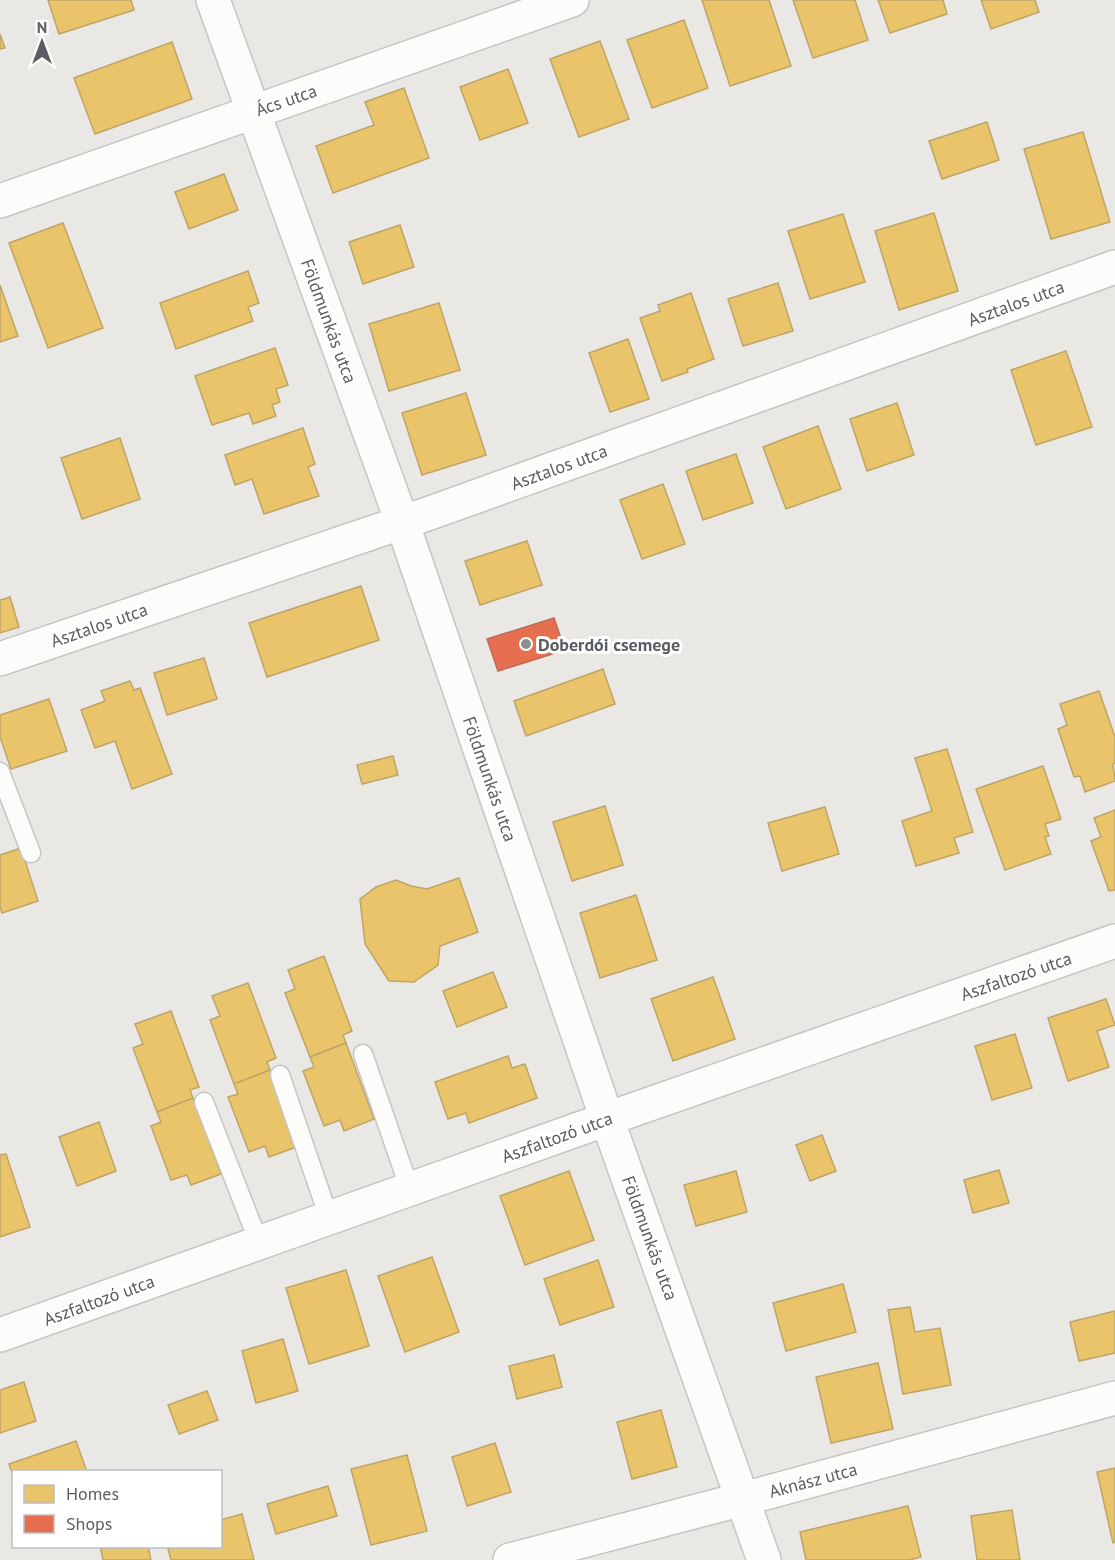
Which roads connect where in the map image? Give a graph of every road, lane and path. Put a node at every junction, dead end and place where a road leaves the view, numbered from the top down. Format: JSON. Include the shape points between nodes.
{"nodes":[{"id":1,"x":213,"y":0,"type":"edge"},
{"id":2,"x":572,"y":0,"type":"edge"},
{"id":3,"x":253,"y":111,"type":"junction"},
{"id":4,"x":0,"y":201,"type":"edge"},
{"id":5,"x":1115,"y":267,"type":"edge"},
{"id":6,"x":402,"y":522,"type":"junction"},
{"id":7,"x":0,"y":659,"type":"edge"},
{"id":8,"x":0,"y":772,"type":"edge"},
{"id":9,"x":30,"y":853,"type":"dead end"},
{"id":10,"x":1115,"y":941,"type":"edge"},
{"id":11,"x":363,"y":1054,"type":"dead end"},
{"id":12,"x":280,"y":1075,"type":"dead end"},
{"id":13,"x":204,"y":1102,"type":"dead end"},
{"id":14,"x":607,"y":1119,"type":"junction"},
{"id":15,"x":410,"y":1190,"type":"junction"},
{"id":16,"x":329,"y":1218,"type":"junction"},
{"id":17,"x":259,"y":1243,"type":"junction"},
{"id":18,"x":0,"y":1335,"type":"edge"},
{"id":19,"x":1115,"y":1398,"type":"edge"},
{"id":20,"x":743,"y":1499,"type":"junction"},
{"id":21,"x":510,"y":1560,"type":"edge"},
{"id":22,"x":764,"y":1560,"type":"edge"}],
"edges":[{"from":1,"to":3,"type":"street","name":"Földmunkás utca"},
{"from":2,"to":3,"type":"street","name":"Ács utca"},
{"from":3,"to":4,"type":"street","name":"Ács utca"},
{"from":3,"to":6,"type":"street","name":"Földmunkás utca"},
{"from":5,"to":6,"type":"street","name":"Asztalos utca"},
{"from":6,"to":7,"type":"street","name":"Asztalos utca"},
{"from":6,"to":14,"type":"street","name":"Földmunkás utca"},
{"from":8,"to":9,"type":"lane"},
{"from":10,"to":14,"type":"street","name":"Aszfaltozó utca"},
{"from":11,"to":15,"type":"lane"},
{"from":12,"to":16,"type":"lane"},
{"from":13,"to":17,"type":"lane"},
{"from":14,"to":15,"type":"street","name":"Aszfaltozó utca"},
{"from":14,"to":20,"type":"street","name":"Földmunkás utca"},
{"from":15,"to":16,"type":"street","name":"Aszfaltozó utca"},
{"from":16,"to":17,"type":"street","name":"Aszfaltozó utca"},
{"from":17,"to":18,"type":"street","name":"Aszfaltozó utca"},
{"from":19,"to":20,"type":"street","name":"Aknász utca"},
{"from":20,"to":21,"type":"street","name":"Aknász utca"},
{"from":20,"to":22,"type":"street","name":"Földmunkás utca"}]}
